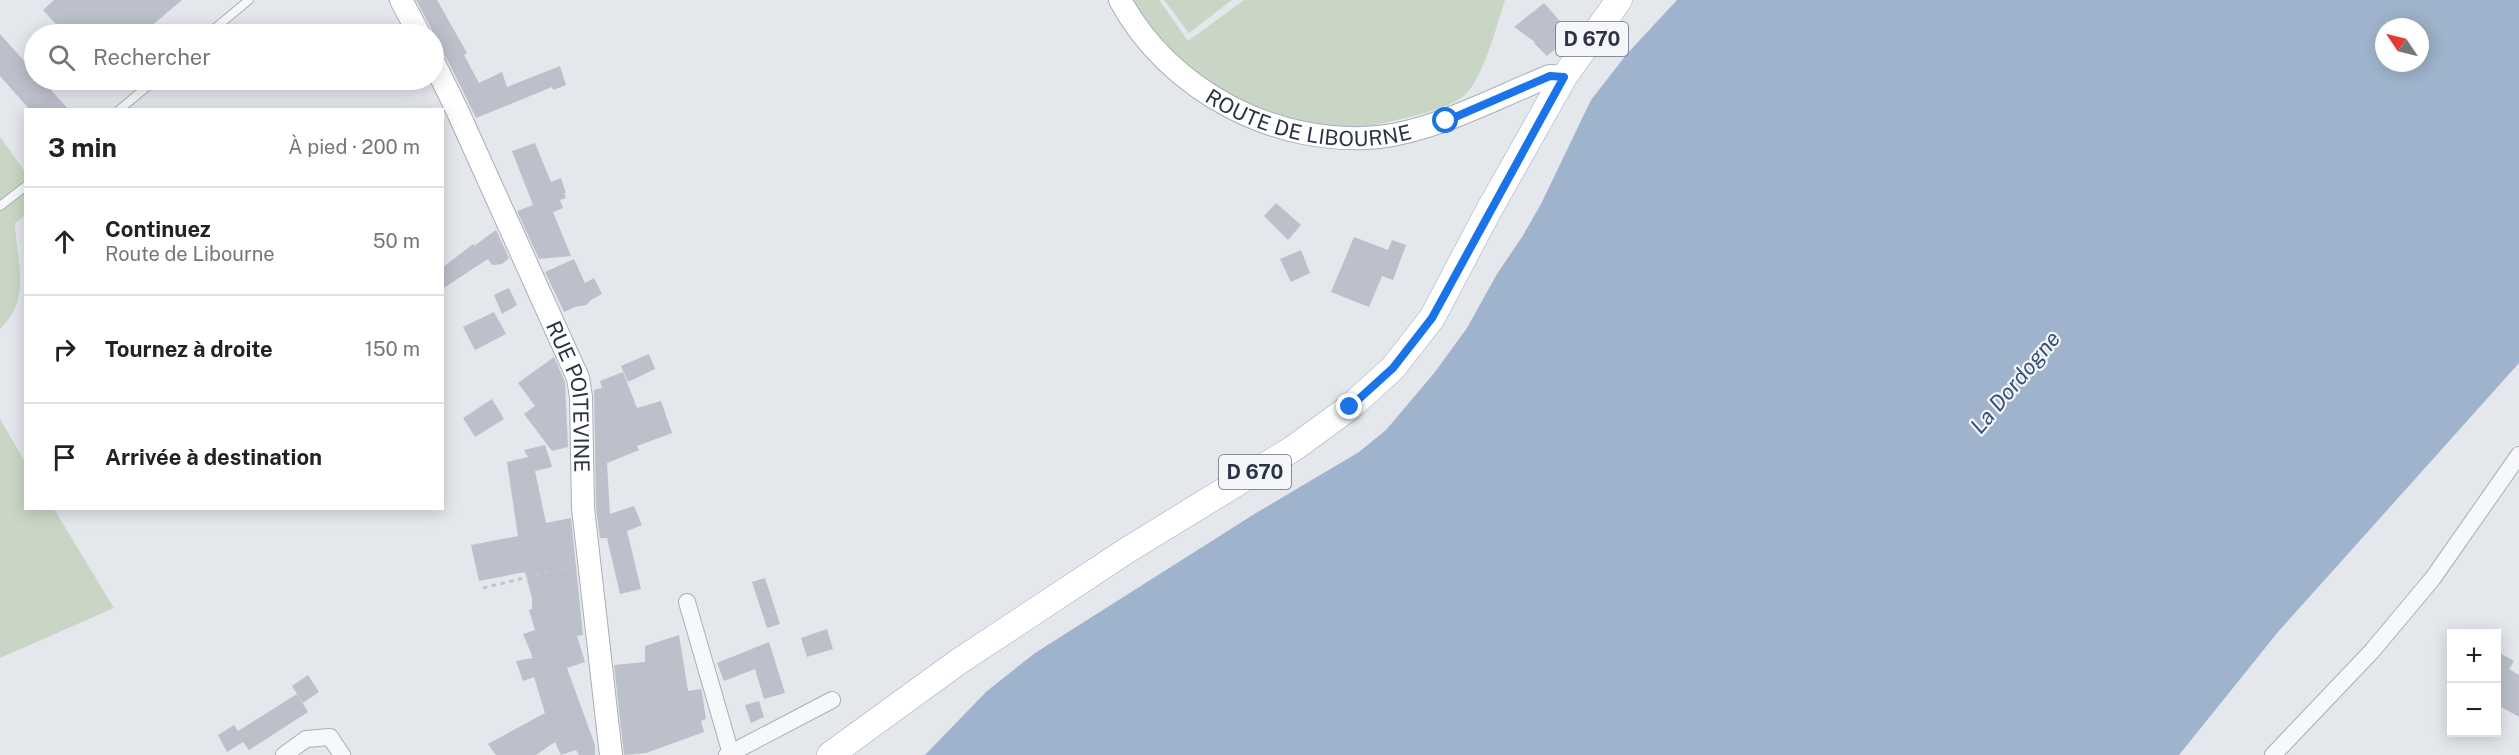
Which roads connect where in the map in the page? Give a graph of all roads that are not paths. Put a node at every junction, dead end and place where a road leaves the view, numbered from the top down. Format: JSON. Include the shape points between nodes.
{"nodes":[{"id":1,"x":249,"y":0,"type":"edge"},
{"id":2,"x":400,"y":0,"type":"edge"},
{"id":3,"x":1120,"y":0,"type":"edge"},
{"id":4,"x":1619,"y":0,"type":"edge"},
{"id":5,"x":220,"y":24,"type":"edge"},
{"id":6,"x":413,"y":24,"type":"edge"},
{"id":7,"x":1564,"y":77,"type":"junction"},
{"id":8,"x":444,"y":83,"type":"edge"},
{"id":9,"x":142,"y":90,"type":"edge"},
{"id":10,"x":121,"y":108,"type":"edge"},
{"id":11,"x":24,"y":188,"type":"edge"},
{"id":12,"x":0,"y":206,"type":"edge"},
{"id":13,"x":2519,"y":455,"type":"edge"},
{"id":14,"x":687,"y":602,"type":"dead end"},
{"id":15,"x":832,"y":700,"type":"dead end"},
{"id":16,"x":729,"y":754,"type":"edge"},
{"id":17,"x":284,"y":755,"type":"edge"},
{"id":18,"x":342,"y":755,"type":"edge"},
{"id":19,"x":611,"y":755,"type":"edge"},
{"id":20,"x":830,"y":755,"type":"edge"},
{"id":21,"x":2273,"y":755,"type":"edge"}],
"edges":[{"from":1,"to":5,"type":"lane"},
{"from":2,"to":6,"type":"street"},
{"from":3,"to":7,"type":"street","name":"ROUTE DE LIBOURNE","via":[[1136,29],[1194,84],[1232,108],[1275,126],[1318,137],[1380,137],[1446,121],[1550,76]]},
{"from":4,"to":7,"type":"main road","number":"D 670"},
{"from":7,"to":20,"type":"main road","number":"D 670","via":[[1432,318],[1393,368],[1350,407],[1294,448],[1126,551],[958,662]]},
{"from":8,"to":19,"type":"street","name":"RUE POITEVINE","via":[[578,378],[583,508]]},
{"from":9,"to":10,"type":"lane"},
{"from":11,"to":12,"type":"lane"},
{"from":13,"to":21,"type":"street","via":[[2433,578],[2372,651]]},
{"from":14,"to":16,"type":"street"},
{"from":15,"to":16,"type":"street"},
{"from":17,"to":18,"type":"street","via":[[306,739],[330,737]]}]}
